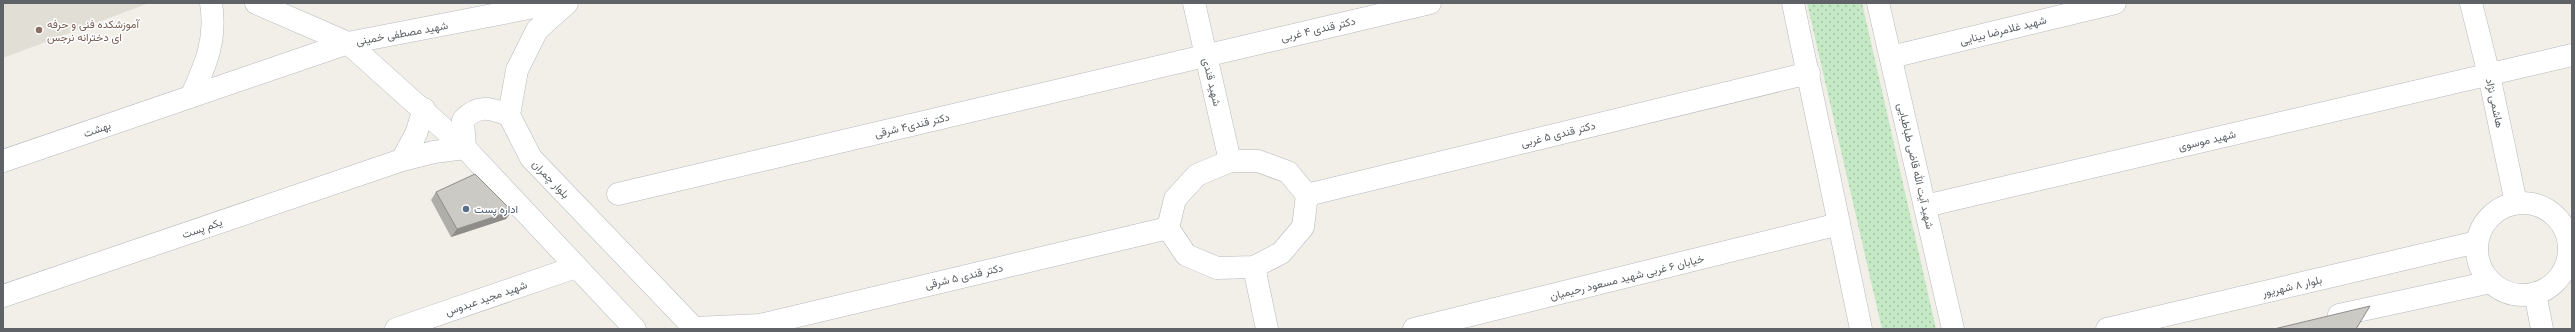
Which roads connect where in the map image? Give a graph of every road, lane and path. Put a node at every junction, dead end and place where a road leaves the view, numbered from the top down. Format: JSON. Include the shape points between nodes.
{"nodes":[{"id":1,"x":211,"y":3,"type":"edge"},
{"id":2,"x":256,"y":3,"type":"edge"},
{"id":3,"x":555,"y":3,"type":"edge"},
{"id":4,"x":567,"y":3,"type":"edge"},
{"id":5,"x":1194,"y":3,"type":"edge"},
{"id":6,"x":1430,"y":3,"type":"edge"},
{"id":7,"x":1793,"y":3,"type":"edge"},
{"id":8,"x":1878,"y":3,"type":"edge"},
{"id":9,"x":2115,"y":3,"type":"edge"},
{"id":10,"x":2471,"y":3,"type":"edge"},
{"id":11,"x":348,"y":42,"type":"junction"},
{"id":12,"x":2572,"y":55,"type":"edge"},
{"id":13,"x":1206,"y":56,"type":"junction"},
{"id":14,"x":1891,"y":57,"type":"junction"},
{"id":15,"x":1809,"y":73,"type":"junction"},
{"id":16,"x":2489,"y":74,"type":"junction"},
{"id":17,"x":190,"y":96,"type":"junction"},
{"id":18,"x":424,"y":109,"type":"junction"},
{"id":19,"x":509,"y":115,"type":"junction"},
{"id":20,"x":465,"y":148,"type":"junction"},
{"id":21,"x":402,"y":160,"type":"junction"},
{"id":22,"x":3,"y":161,"type":"edge"},
{"id":23,"x":1230,"y":161,"type":"junction"},
{"id":24,"x":618,"y":194,"type":"dead end"},
{"id":25,"x":1307,"y":196,"type":"junction"},
{"id":26,"x":2516,"y":204,"type":"junction"},
{"id":27,"x":1925,"y":206,"type":"junction"},
{"id":28,"x":1839,"y":224,"type":"junction"},
{"id":29,"x":1168,"y":228,"type":"junction"},
{"id":30,"x":2568,"y":228,"type":"edge"},
{"id":31,"x":2477,"y":242,"type":"junction"},
{"id":32,"x":2569,"y":262,"type":"edge"},
{"id":33,"x":576,"y":267,"type":"junction"},
{"id":34,"x":1254,"y":267,"type":"junction"},
{"id":35,"x":2491,"y":282,"type":"junction"},
{"id":36,"x":2535,"y":293,"type":"junction"},
{"id":37,"x":3,"y":296,"type":"edge"},
{"id":38,"x":2316,"y":321,"type":"edge"},
{"id":39,"x":760,"y":327,"type":"edge"},
{"id":40,"x":396,"y":329,"type":"edge"},
{"id":41,"x":635,"y":329,"type":"edge"},
{"id":42,"x":695,"y":329,"type":"edge"},
{"id":43,"x":1267,"y":329,"type":"edge"},
{"id":44,"x":1414,"y":329,"type":"edge"},
{"id":45,"x":1861,"y":329,"type":"edge"},
{"id":46,"x":1953,"y":329,"type":"edge"},
{"id":47,"x":2107,"y":329,"type":"edge"},
{"id":48,"x":2542,"y":329,"type":"edge"}],
"edges":[{"from":1,"to":17,"type":"street","via":[[214,21],[208,61]]},
{"from":2,"to":11,"type":"street","name":"شهید مصطفی خمینی"},
{"from":3,"to":11,"type":"street","name":"شهید مصطفی خمینی"},
{"from":4,"to":19,"type":"street","via":[[537,30],[518,70]]},
{"from":5,"to":13,"type":"street","name":"شهید قندی"},
{"from":6,"to":13,"type":"street","name":"دکتر قندی ۴ غربی"},
{"from":7,"to":15,"type":"street"},
{"from":8,"to":14,"type":"street","name":"شهید آیت الله قاضی طباطبایی"},
{"from":9,"to":14,"type":"street","name":"شهید غلامرضا بینایی"},
{"from":10,"to":16,"type":"street","name":"هاشمی نژاد"},
{"from":11,"to":17,"type":"street","name":"بهشت"},
{"from":11,"to":18,"type":"street"},
{"from":12,"to":16,"type":"street","name":"شهید موسوی"},
{"from":13,"to":23,"type":"street","name":"شهید قندی"},
{"from":13,"to":24,"type":"street","name":"دکتر قندی۴ شرقی"},
{"from":14,"to":27,"type":"street","name":"شهید آیت الله قاضی طباطبایی"},
{"from":15,"to":25,"type":"street","name":"دکتر قندی ۵ غربی"},
{"from":15,"to":28,"type":"street"},
{"from":16,"to":26,"type":"street","name":"هاشمی نژاد"},
{"from":16,"to":27,"type":"street","name":"شهید موسوی"},
{"from":17,"to":22,"type":"street","name":"بهشت"},
{"from":18,"to":20,"type":"street"},
{"from":18,"to":21,"type":"street","via":[[416,134]]},
{"from":19,"to":20,"type":"street","via":[[491,108],[472,110],[463,120]]},
{"from":19,"to":42,"type":"street","name":"بلوار چمران","via":[[531,158]]},
{"from":20,"to":21,"type":"street","name":"یکم پست"},
{"from":20,"to":33,"type":"street"},
{"from":21,"to":37,"type":"street","name":"یکم پست"},
{"from":23,"to":25,"type":"street","via":[[1258,161],[1288,172]]},
{"from":23,"to":29,"type":"street","via":[[1197,175],[1175,199]]},
{"from":25,"to":34,"type":"street","via":[[1303,227],[1282,253]]},
{"from":26,"to":30,"type":"street","via":[[2531,204],[2545,209]]},
{"from":26,"to":31,"type":"street","via":[[2502,208],[2491,216],[2482,228]]},
{"from":27,"to":46,"type":"street","name":"شهید آیت الله قاضی طباطبایی"},
{"from":28,"to":44,"type":"street","name":"خیابان ۶ غربی شهید مسعود رحیمیان"},
{"from":28,"to":45,"type":"street"},
{"from":29,"to":34,"type":"street","via":[[1186,255],[1217,268]]},
{"from":29,"to":39,"type":"street","name":"دکتر قندی ۵ شرقی"},
{"from":30,"to":32,"type":"street"},
{"from":31,"to":35,"type":"street","via":[[2477,257],[2482,271]]},
{"from":31,"to":47,"type":"street","name":"بلوار ۸ شهریور"},
{"from":32,"to":36,"type":"street","via":[[2549,287]]},
{"from":33,"to":40,"type":"street","name":"شهید مجید عبدوس"},
{"from":33,"to":41,"type":"street"},
{"from":34,"to":43,"type":"street"},
{"from":35,"to":36,"type":"street","via":[[2504,291],[2519,295]]},
{"from":35,"to":38,"type":"street"},
{"from":36,"to":48,"type":"street"},
{"from":39,"to":42,"type":"street","name":"دکتر قندی ۵ شرقی"}]}
